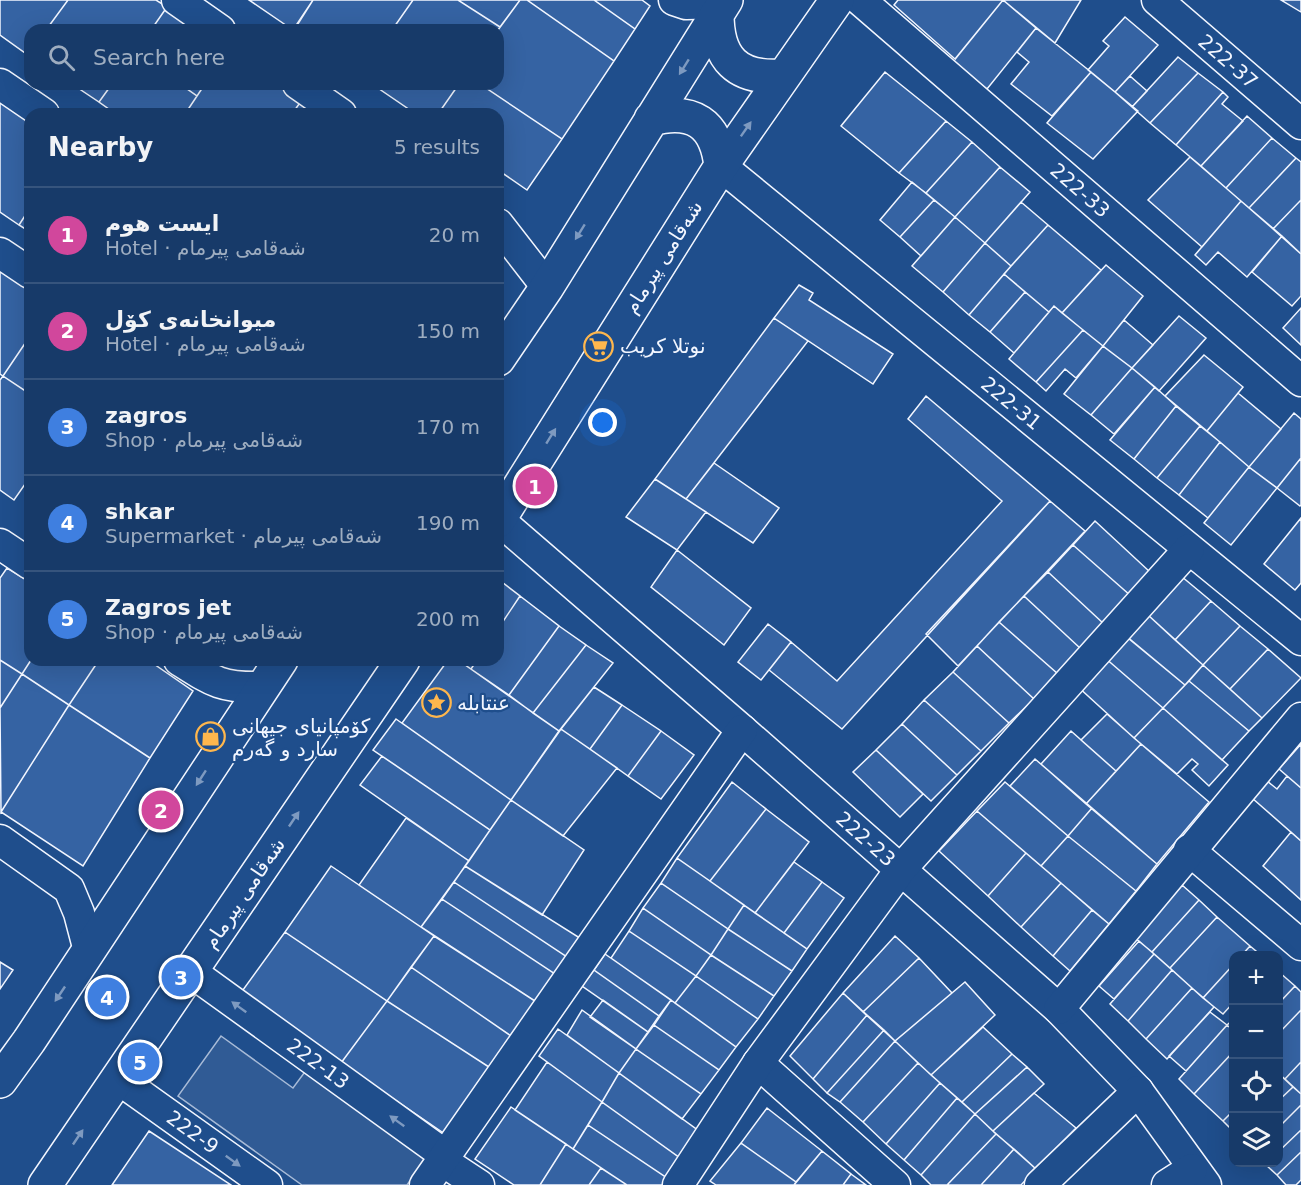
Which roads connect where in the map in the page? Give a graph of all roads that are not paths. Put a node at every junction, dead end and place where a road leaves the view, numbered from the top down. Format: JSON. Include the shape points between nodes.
{"nodes":[{"id":1,"x":177,"y":0,"type":"edge"},
{"id":2,"x":674,"y":0,"type":"edge"},
{"id":3,"x":837,"y":0,"type":"edge"},
{"id":4,"x":860,"y":0,"type":"edge"},
{"id":5,"x":1157,"y":0,"type":"edge"},
{"id":6,"x":723,"y":6,"type":"edge"},
{"id":7,"x":211,"y":24,"type":"edge"},
{"id":8,"x":782,"y":76,"type":"junction"},
{"id":9,"x":0,"y":84,"type":"edge"},
{"id":10,"x":307,"y":90,"type":"edge"},
{"id":11,"x":35,"y":108,"type":"edge"},
{"id":12,"x":332,"y":108,"type":"edge"},
{"id":13,"x":651,"y":118,"type":"junction"},
{"id":14,"x":1301,"y":124,"type":"edge"},
{"id":15,"x":721,"y":166,"type":"junction"},
{"id":16,"x":504,"y":232,"type":"edge"},
{"id":17,"x":0,"y":253,"type":"edge"},
{"id":18,"x":24,"y":269,"type":"edge"},
{"id":19,"x":547,"y":287,"type":"junction"},
{"id":20,"x":504,"y":350,"type":"edge"},
{"id":21,"x":1301,"y":381,"type":"edge"},
{"id":22,"x":504,"y":510,"type":"edge"},
{"id":23,"x":504,"y":525,"type":"edge"},
{"id":24,"x":1189,"y":549,"type":"junction"},
{"id":25,"x":1301,"y":640,"type":"edge"},
{"id":26,"x":188,"y":666,"type":"edge"},
{"id":27,"x":277,"y":666,"type":"edge"},
{"id":28,"x":399,"y":666,"type":"edge"},
{"id":29,"x":261,"y":687,"type":"junction"},
{"id":30,"x":1301,"y":718,"type":"edge"},
{"id":31,"x":742,"y":730,"type":"junction"},
{"id":32,"x":0,"y":840,"type":"edge"},
{"id":33,"x":1189,"y":850,"type":"junction"},
{"id":34,"x":901,"y":869,"type":"junction"},
{"id":35,"x":1301,"y":945,"type":"edge"},
{"id":36,"x":89,"y":951,"type":"junction"},
{"id":37,"x":190,"y":971,"type":"junction"},
{"id":38,"x":1059,"y":1010,"type":"junction"},
{"id":39,"x":758,"y":1063,"type":"junction"},
{"id":40,"x":117,"y":1078,"type":"junction"},
{"id":41,"x":0,"y":1081,"type":"edge"},
{"id":42,"x":1138,"y":1090,"type":"junction"},
{"id":43,"x":443,"y":1158,"type":"junction"},
{"id":44,"x":1199,"y":1177,"type":"edge"},
{"id":45,"x":45,"y":1185,"type":"edge"},
{"id":46,"x":267,"y":1185,"type":"edge"},
{"id":47,"x":425,"y":1185,"type":"edge"},
{"id":48,"x":479,"y":1185,"type":"edge"},
{"id":49,"x":678,"y":1185,"type":"edge"},
{"id":50,"x":895,"y":1185,"type":"edge"},
{"id":51,"x":1040,"y":1185,"type":"edge"},
{"id":52,"x":1167,"y":1185,"type":"edge"}],
"edges":[{"from":1,"to":7,"type":"street"},
{"from":2,"to":6,"type":"street"},
{"from":3,"to":8,"type":"highway","name":"شەقامی پیرمام"},
{"from":4,"to":21,"type":"street","name":"222-33"},
{"from":5,"to":14,"type":"street","name":"222-37"},
{"from":6,"to":8,"type":"highway","via":[[717,36],[725,55],[741,70],[761,78]]},
{"from":6,"to":13,"type":"highway","one_way":true},
{"from":15,"to":8,"type":"highway","name":"شەقامی پیرمام","one_way":true},
{"from":9,"to":11,"type":"street"},
{"from":10,"to":12,"type":"street"},
{"from":13,"to":15,"type":"highway","via":[[671,114],[691,117],[708,128],[718,146]]},
{"from":13,"to":19,"type":"highway","one_way":true},
{"from":22,"to":15,"type":"highway","name":"شەقامی پیرمام","one_way":true},
{"from":15,"to":24,"type":"street","name":"222-31"},
{"from":16,"to":19,"type":"street"},
{"from":17,"to":18,"type":"street"},
{"from":19,"to":20,"type":"highway"},
{"from":23,"to":31,"type":"street","name":"222-23"},
{"from":24,"to":25,"type":"street","name":"222-31"},
{"from":24,"to":34,"type":"street"},
{"from":26,"to":29,"type":"street","via":[[212,681],[233,688]]},
{"from":27,"to":29,"type":"highway"},
{"from":37,"to":28,"type":"highway","name":"شەقامی پیرمام","one_way":true},
{"from":29,"to":36,"type":"highway","one_way":true},
{"from":30,"to":33,"type":"street"},
{"from":31,"to":34,"type":"street","name":"222-23"},
{"from":31,"to":43,"type":"street"},
{"from":32,"to":36,"type":"street","via":[[69,889]]},
{"from":33,"to":35,"type":"street"},
{"from":33,"to":38,"type":"street"},
{"from":34,"to":38,"type":"street","name":"222-23"},
{"from":34,"to":39,"type":"street"},
{"from":36,"to":41,"type":"highway","one_way":true},
{"from":37,"to":40,"type":"highway","name":"شەقامی پیرمام"},
{"from":43,"to":37,"type":"street","name":"222-13","one_way":true},
{"from":38,"to":42,"type":"street","name":"222-23"},
{"from":39,"to":49,"type":"street"},
{"from":39,"to":50,"type":"street"},
{"from":45,"to":40,"type":"highway","name":"شەقامی پیرمام","one_way":true},
{"from":40,"to":46,"type":"street","name":"222-9","one_way":true},
{"from":42,"to":44,"type":"street","name":"222-23"},
{"from":42,"to":51,"type":"street"},
{"from":43,"to":47,"type":"street"},
{"from":43,"to":48,"type":"street","name":"222-13"},
{"from":44,"to":52,"type":"street"}]}
